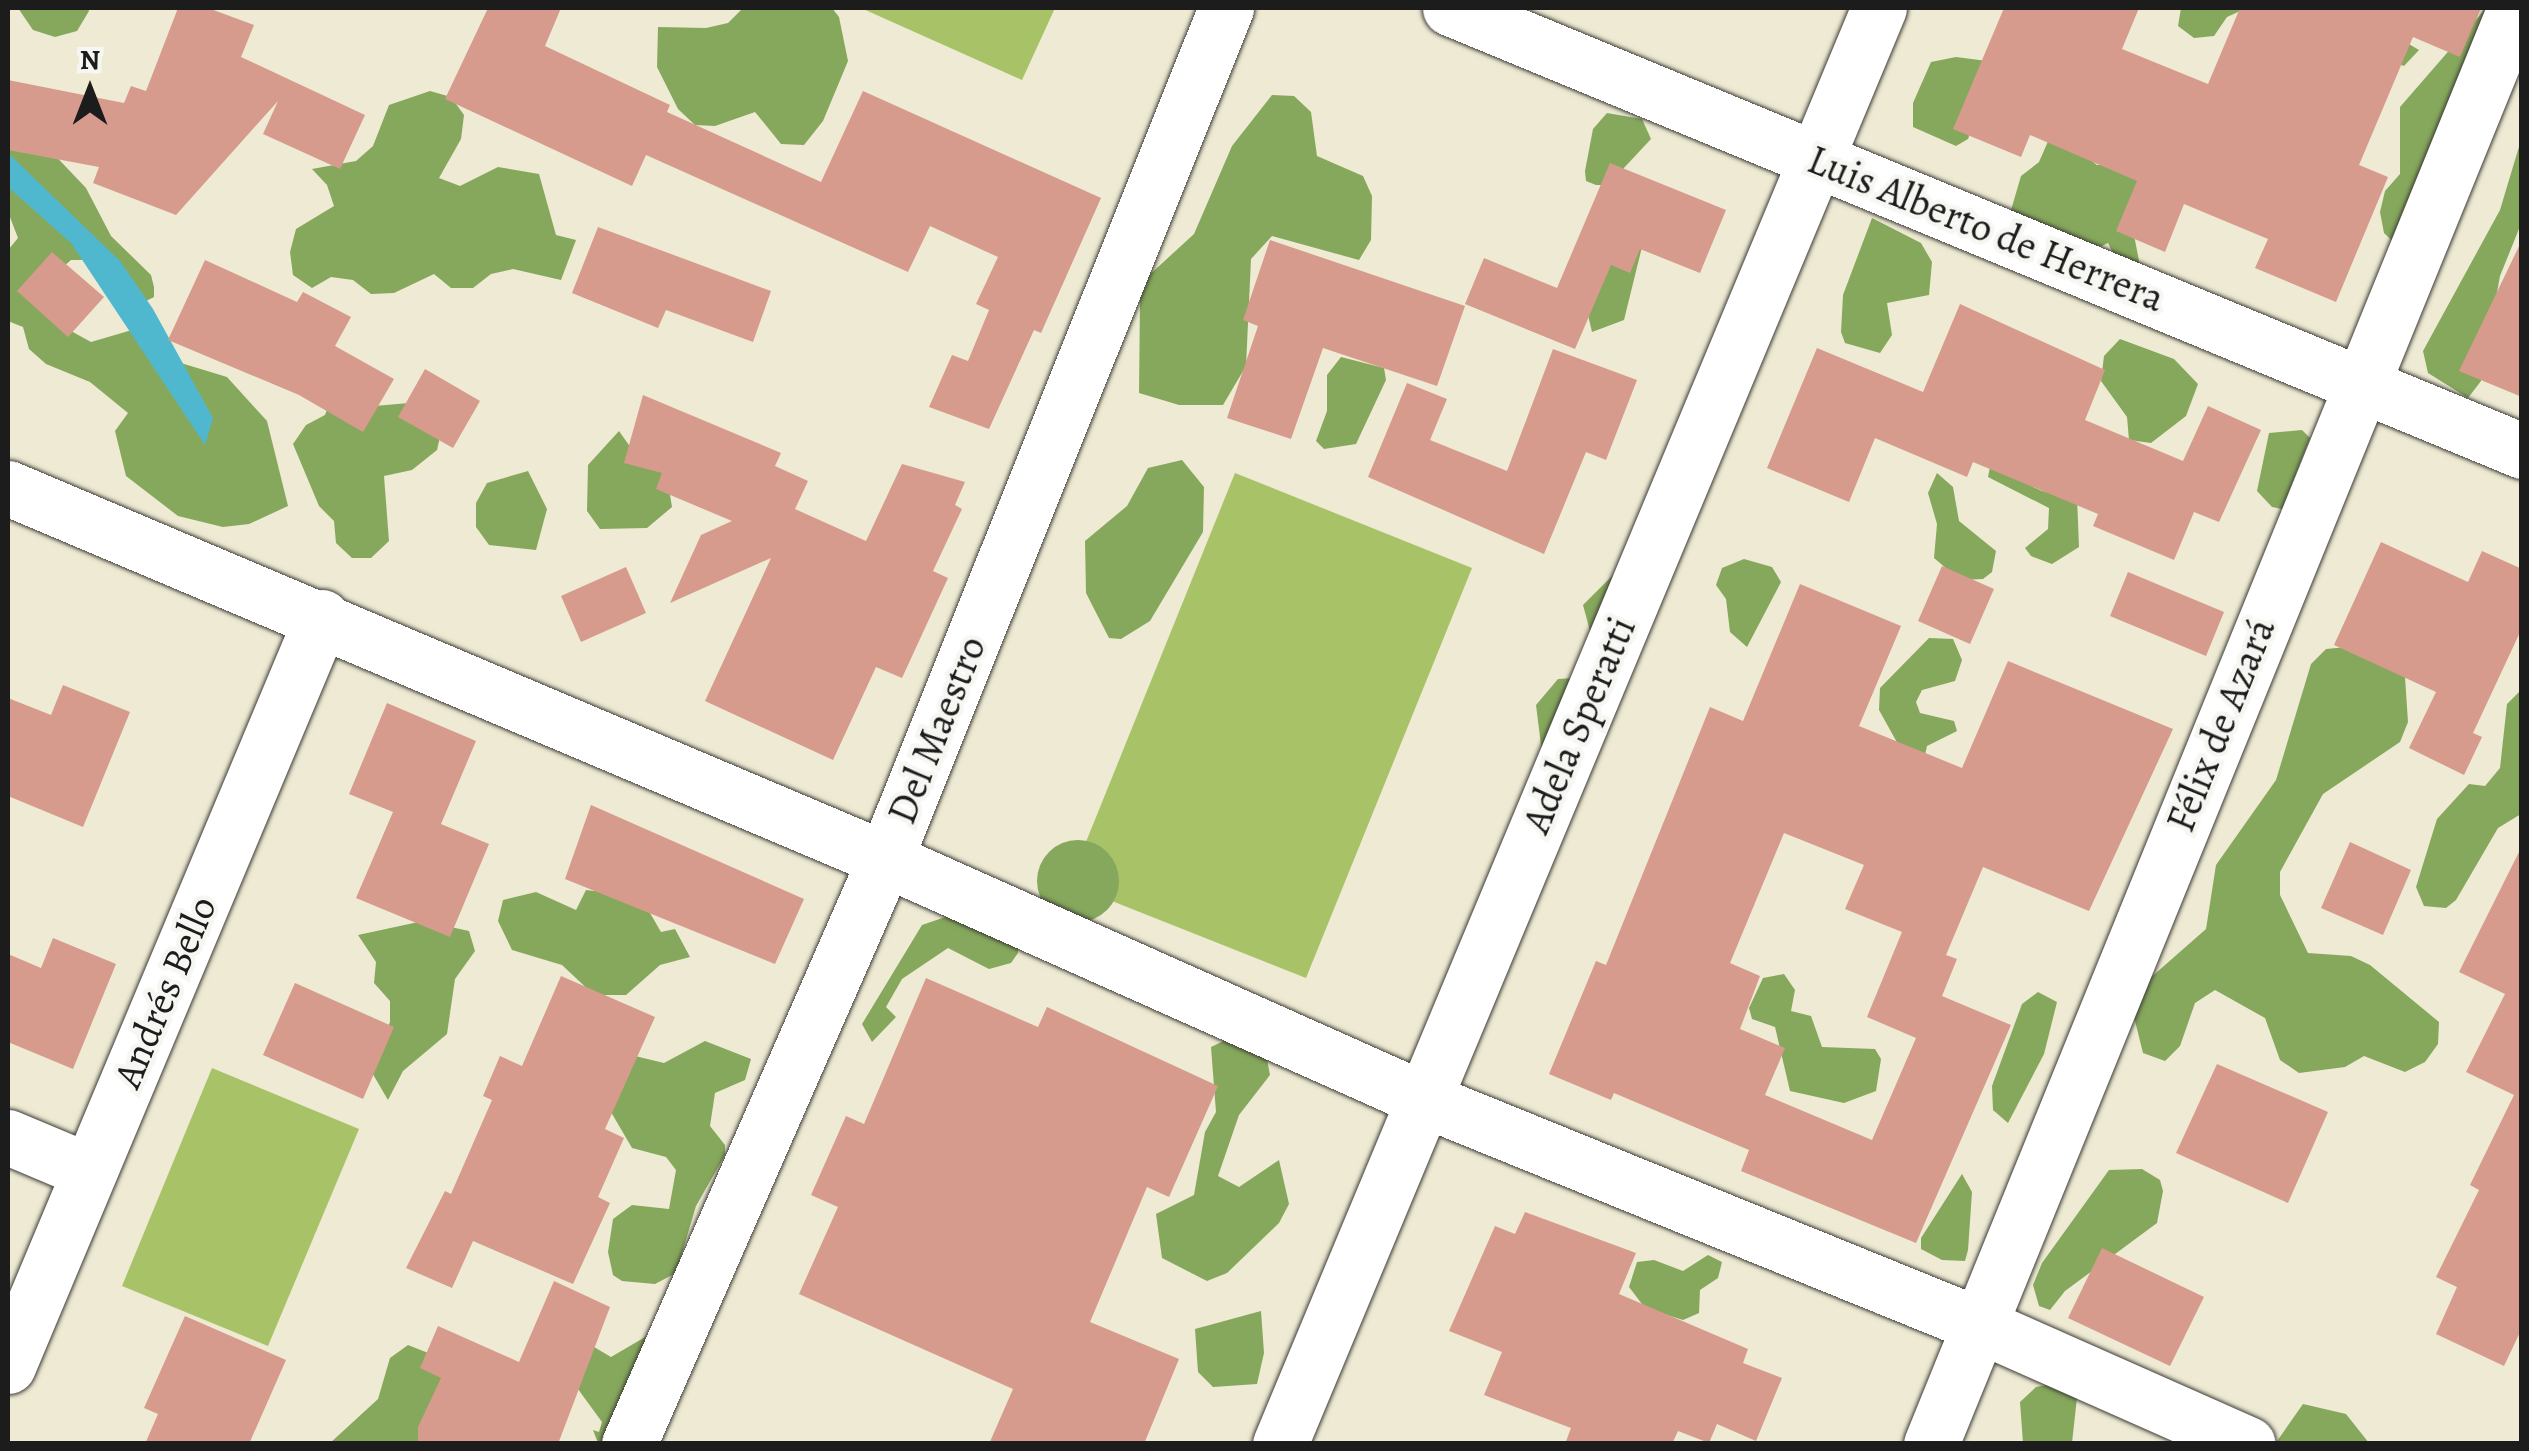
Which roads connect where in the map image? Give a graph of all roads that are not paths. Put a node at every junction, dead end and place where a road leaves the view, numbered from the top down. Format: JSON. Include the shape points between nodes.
{"nodes":[{"id":1,"x":1226,"y":8,"type":"edge"},
{"id":2,"x":1450,"y":8,"type":"edge"},
{"id":3,"x":1879,"y":8,"type":"edge"},
{"id":4,"x":2516,"y":8,"type":"edge"},
{"id":5,"x":1814,"y":158,"type":"junction"},
{"id":6,"x":2359,"y":384,"type":"junction"},
{"id":7,"x":2522,"y":451,"type":"edge"},
{"id":8,"x":8,"y":488,"type":"edge"},
{"id":9,"x":322,"y":617,"type":"junction"},
{"id":10,"x":885,"y":858,"type":"junction"},
{"id":11,"x":1423,"y":1098,"type":"junction"},
{"id":12,"x":8,"y":1137,"type":"edge"},
{"id":13,"x":89,"y":1172,"type":"junction"},
{"id":14,"x":1977,"y":1324,"type":"junction"},
{"id":15,"x":8,"y":1366,"type":"edge"},
{"id":16,"x":629,"y":1444,"type":"edge"},
{"id":17,"x":1280,"y":1444,"type":"edge"},
{"id":18,"x":1930,"y":1444,"type":"edge"},
{"id":19,"x":2248,"y":1444,"type":"edge"}],
"edges":[{"from":1,"to":10,"type":"street","name":"Del Maestro"},
{"from":2,"to":5,"type":"street","name":"Luis Alberto de Herrera"},
{"from":3,"to":5,"type":"street","name":"Adela Speratti"},
{"from":4,"to":6,"type":"street","name":"Félix de Azará"},
{"from":5,"to":6,"type":"street","name":"Luis Alberto de Herrera"},
{"from":5,"to":11,"type":"street","name":"Adela Speratti"},
{"from":6,"to":7,"type":"street","name":"Luis Alberto de Herrera"},
{"from":6,"to":14,"type":"street","name":"Félix de Azará"},
{"from":8,"to":9,"type":"street"},
{"from":9,"to":10,"type":"street"},
{"from":9,"to":13,"type":"street","name":"Andrés Bello"},
{"from":10,"to":11,"type":"street"},
{"from":10,"to":16,"type":"street","name":"Del Maestro"},
{"from":11,"to":14,"type":"street"},
{"from":11,"to":17,"type":"street","name":"Adela Speratti"},
{"from":12,"to":13,"type":"street"},
{"from":13,"to":15,"type":"street","name":"Andrés Bello"},
{"from":14,"to":18,"type":"street","name":"Félix de Azará"},
{"from":14,"to":19,"type":"street"}]}
